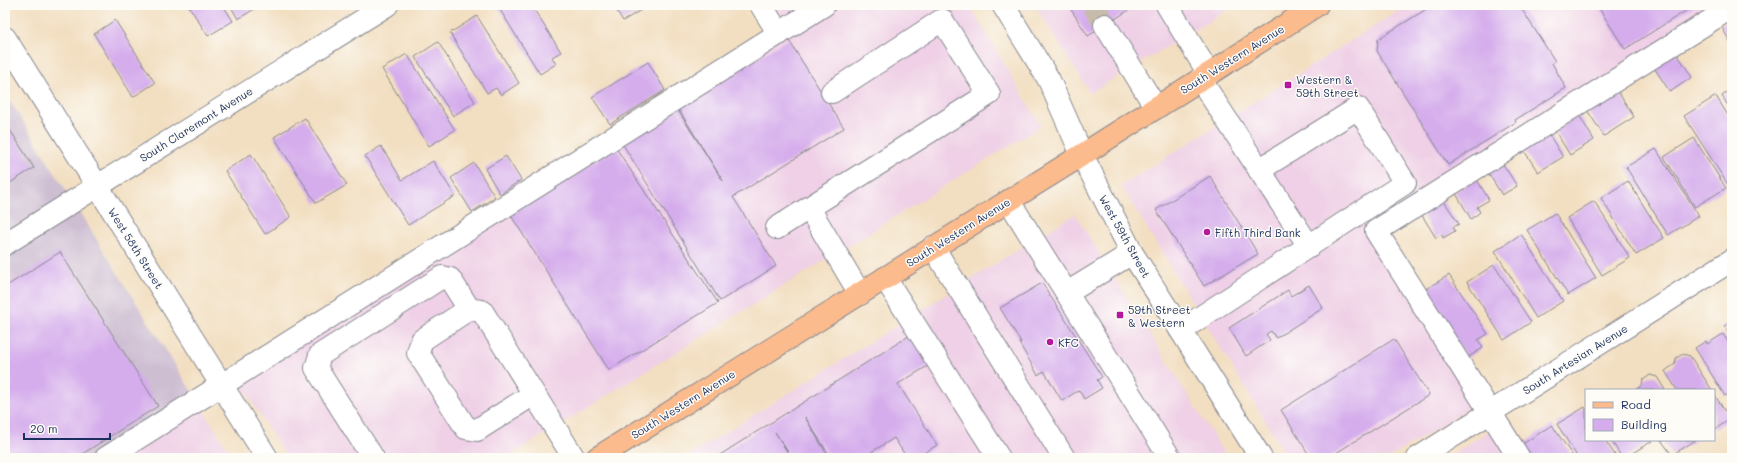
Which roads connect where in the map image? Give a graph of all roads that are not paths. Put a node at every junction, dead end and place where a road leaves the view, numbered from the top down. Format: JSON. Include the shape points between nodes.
{"nodes":[{"id":1,"x":387,"y":5,"type":"edge"},
{"id":2,"x":761,"y":5,"type":"edge"},
{"id":3,"x":824,"y":5,"type":"edge"},
{"id":4,"x":1003,"y":5,"type":"edge"},
{"id":5,"x":1167,"y":5,"type":"edge"},
{"id":6,"x":1318,"y":5,"type":"edge"},
{"id":7,"x":1732,"y":7,"type":"edge"},
{"id":8,"x":1105,"y":25,"type":"tunnel mouth"},
{"id":9,"x":779,"y":34,"type":"junction"},
{"id":10,"x":5,"y":38,"type":"edge"},
{"id":11,"x":1204,"y":77,"type":"junction"},
{"id":12,"x":832,"y":92,"type":"dead end"},
{"id":13,"x":1156,"y":108,"type":"junction"},
{"id":14,"x":1082,"y":155,"type":"junction"},
{"id":15,"x":1259,"y":170,"type":"junction"},
{"id":16,"x":97,"y":186,"type":"junction"},
{"id":17,"x":1009,"y":201,"type":"junction"},
{"id":18,"x":809,"y":208,"type":"junction"},
{"id":19,"x":777,"y":228,"type":"dead end"},
{"id":20,"x":5,"y":244,"type":"edge"},
{"id":21,"x":1309,"y":246,"type":"junction"},
{"id":22,"x":933,"y":247,"type":"junction"},
{"id":23,"x":1132,"y":253,"type":"junction"},
{"id":24,"x":1732,"y":260,"type":"edge"},
{"id":25,"x":885,"y":278,"type":"junction"},
{"id":26,"x":1067,"y":293,"type":"junction"},
{"id":27,"x":860,"y":294,"type":"junction"},
{"id":28,"x":469,"y":309,"type":"junction"},
{"id":29,"x":1181,"y":330,"type":"junction"},
{"id":30,"x":221,"y":384,"type":"junction"},
{"id":31,"x":534,"y":394,"type":"junction"},
{"id":32,"x":1490,"y":412,"type":"junction"},
{"id":33,"x":106,"y":458,"type":"edge"},
{"id":34,"x":267,"y":458,"type":"edge"},
{"id":35,"x":373,"y":458,"type":"edge"},
{"id":36,"x":574,"y":458,"type":"edge"},
{"id":37,"x":597,"y":458,"type":"edge"},
{"id":38,"x":999,"y":458,"type":"edge"},
{"id":39,"x":1064,"y":458,"type":"edge"},
{"id":40,"x":1170,"y":458,"type":"edge"},
{"id":41,"x":1262,"y":458,"type":"edge"},
{"id":42,"x":1418,"y":458,"type":"edge"},
{"id":43,"x":1519,"y":458,"type":"edge"}],
"edges":[{"from":1,"to":16,"type":"street","name":"South Claremont Avenue"},
{"from":2,"to":9,"type":"street"},
{"from":3,"to":9,"type":"street"},
{"from":4,"to":14,"type":"street","name":"West 59th Street","via":[[1049,80]]},
{"from":5,"to":11,"type":"street"},
{"from":6,"to":11,"type":"main road","name":"South Western Avenue"},
{"from":7,"to":32,"type":"street","via":[[1376,231]]},
{"from":8,"to":13,"type":"street"},
{"from":9,"to":30,"type":"street"},
{"from":10,"to":16,"type":"street","name":"West 58th Street"},
{"from":11,"to":13,"type":"main road","name":"South Western Avenue"},
{"from":11,"to":15,"type":"street"},
{"from":12,"to":18,"type":"street","via":[[942,20],[989,94]]},
{"from":13,"to":14,"type":"main road","name":"South Western Avenue"},
{"from":14,"to":17,"type":"main road","name":"South Western Avenue"},
{"from":14,"to":23,"type":"street","name":"West 59th Street"},
{"from":15,"to":21,"type":"street"},
{"from":15,"to":21,"type":"street","via":[[1358,108],[1406,183]]},
{"from":16,"to":20,"type":"street","name":"South Claremont Avenue"},
{"from":16,"to":30,"type":"street","name":"West 58th Street"},
{"from":17,"to":22,"type":"main road","name":"South Western Avenue"},
{"from":17,"to":26,"type":"street"},
{"from":18,"to":19,"type":"street"},
{"from":18,"to":27,"type":"street"},
{"from":21,"to":29,"type":"street"},
{"from":22,"to":25,"type":"main road","name":"South Western Avenue"},
{"from":22,"to":39,"type":"street"},
{"from":23,"to":26,"type":"street"},
{"from":23,"to":29,"type":"street","name":"West 59th Street"},
{"from":24,"to":32,"type":"street","name":"South Artesian Avenue"},
{"from":25,"to":27,"type":"main road","name":"South Western Avenue"},
{"from":25,"to":38,"type":"street"},
{"from":26,"to":40,"type":"street"},
{"from":27,"to":37,"type":"main road","name":"South Western Avenue"},
{"from":28,"to":31,"type":"street","via":[[482,311]]},
{"from":28,"to":31,"type":"street","via":[[422,340],[418,353],[466,428],[477,430]]},
{"from":28,"to":35,"type":"street","via":[[450,279],[442,277],[320,355],[316,368]]},
{"from":29,"to":41,"type":"street","name":"West 59th Street"},
{"from":30,"to":33,"type":"street"},
{"from":30,"to":34,"type":"street","name":"West 58th Street"},
{"from":31,"to":36,"type":"street"},
{"from":32,"to":42,"type":"street","name":"South Artesian Avenue"},
{"from":32,"to":43,"type":"street"}]}
